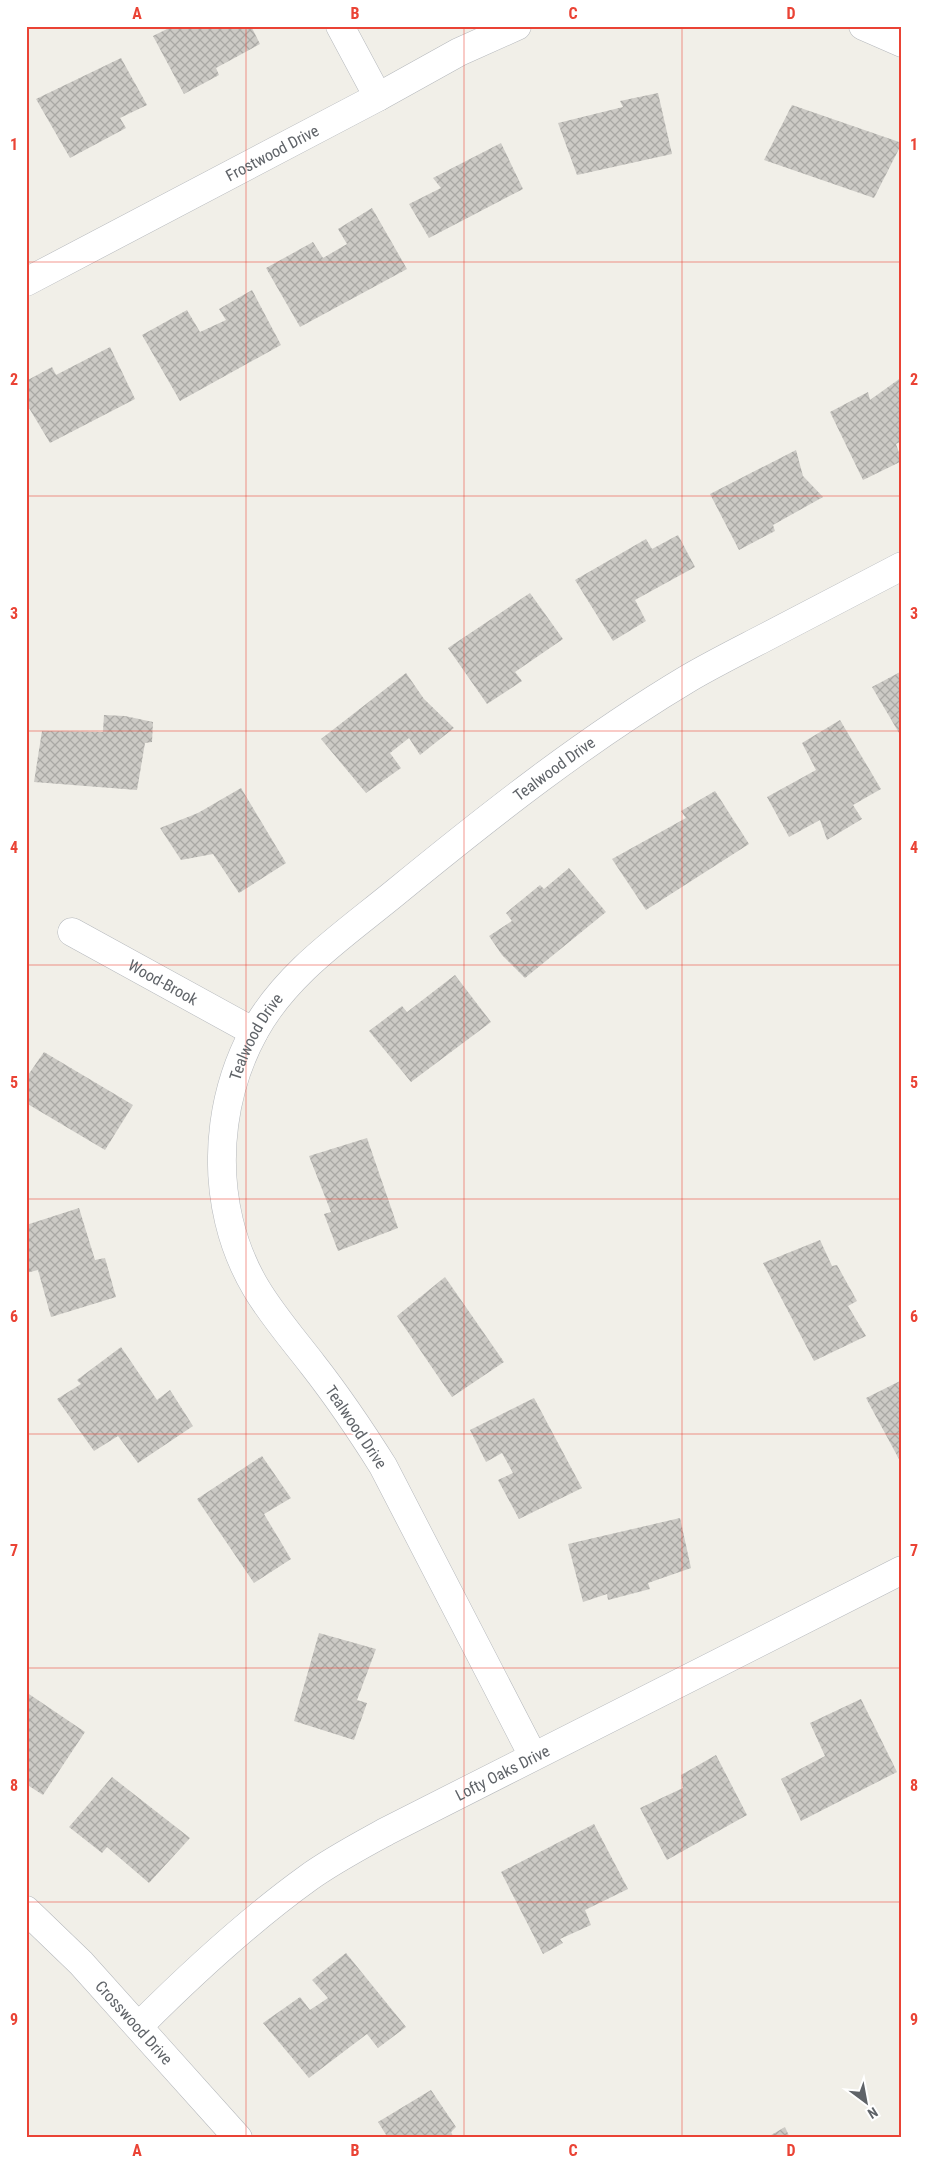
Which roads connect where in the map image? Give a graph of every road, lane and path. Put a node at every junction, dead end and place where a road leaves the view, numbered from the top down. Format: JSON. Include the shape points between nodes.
{"nodes":[{"id":1,"x":340,"y":26,"type":"edge"},
{"id":2,"x":517,"y":26,"type":"edge"},
{"id":3,"x":863,"y":26,"type":"edge"},
{"id":4,"x":902,"y":43,"type":"edge"},
{"id":5,"x":378,"y":97,"type":"junction"},
{"id":6,"x":26,"y":282,"type":"edge"},
{"id":7,"x":902,"y":566,"type":"edge"},
{"id":8,"x":72,"y":932,"type":"dead end"},
{"id":9,"x":254,"y":1032,"type":"junction"},
{"id":10,"x":902,"y":1570,"type":"edge"},
{"id":11,"x":533,"y":1756,"type":"junction"},
{"id":12,"x":26,"y":1910,"type":"edge"},
{"id":13,"x":139,"y":2026,"type":"junction"},
{"id":14,"x":238,"y":2138,"type":"edge"}],
"edges":[{"from":1,"to":5,"type":"street"},
{"from":2,"to":5,"type":"street","name":"Frostwood Drive","via":[[459,52]]},
{"from":3,"to":4,"type":"street"},
{"from":5,"to":6,"type":"street","name":"Frostwood Drive"},
{"from":7,"to":9,"type":"street","name":"Tealwood Drive","via":[[692,676],[563,760],[489,815],[315,958],[269,1009]]},
{"from":8,"to":9,"type":"street","name":"Wood-Brook"},
{"from":9,"to":11,"type":"street","name":"Tealwood Drive","via":[[232,1086],[222,1140],[224,1196],[239,1254],[266,1307],[348,1412],[383,1466]]},
{"from":10,"to":11,"type":"street","name":"Lofty Oaks Drive"},
{"from":11,"to":13,"type":"street","name":"Lofty Oaks Drive","via":[[386,1831],[309,1877],[261,1913],[193,1972]]},
{"from":12,"to":13,"type":"street","name":"Crosswood Drive"},
{"from":13,"to":14,"type":"street","name":"Crosswood Drive"}]}
